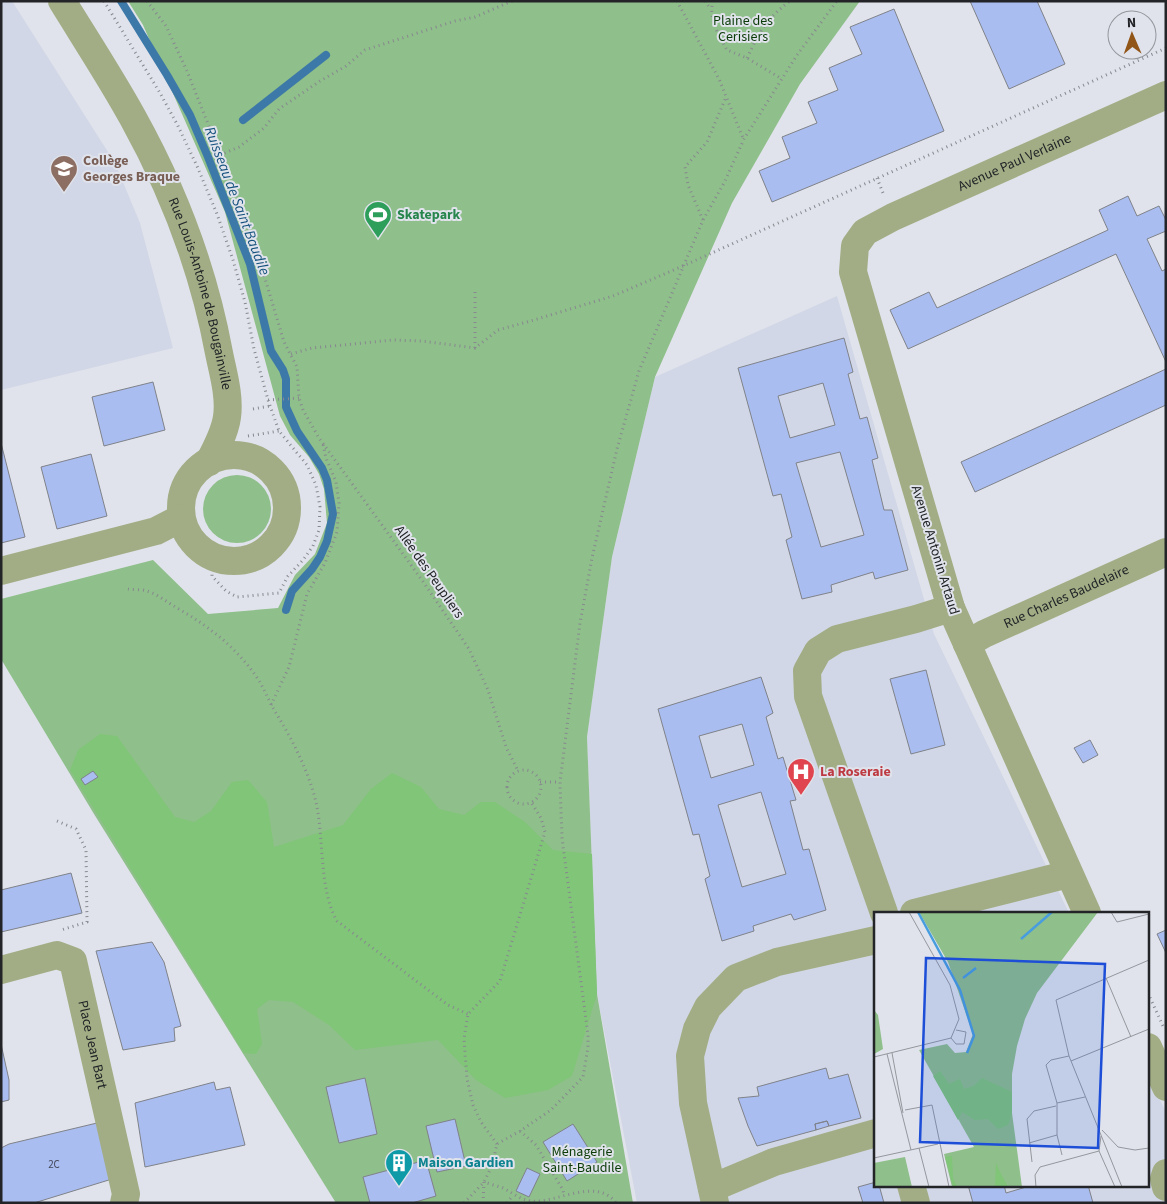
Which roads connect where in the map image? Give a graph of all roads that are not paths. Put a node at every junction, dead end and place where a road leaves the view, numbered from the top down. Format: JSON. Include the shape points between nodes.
{"nodes":[{"id":1,"x":62,"y":1,"type":"edge"},
{"id":2,"x":1166,"y":94,"type":"edge"},
{"id":3,"x":865,"y":232,"type":"joint"},
{"id":4,"x":228,"y":414,"type":"junction"},
{"id":5,"x":249,"y":457,"type":"junction"},
{"id":6,"x":208,"y":462,"type":"junction"},
{"id":7,"x":181,"y":518,"type":"junction"},
{"id":8,"x":1166,"y":552,"type":"edge"},
{"id":9,"x":1,"y":571,"type":"edge"},
{"id":10,"x":952,"y":608,"type":"junction"},
{"id":11,"x":967,"y":644,"type":"junction"},
{"id":12,"x":1069,"y":874,"type":"junction"},
{"id":13,"x":884,"y":912,"type":"edge"},
{"id":14,"x":918,"y":912,"type":"edge"},
{"id":15,"x":1087,"y":912,"type":"edge"},
{"id":16,"x":874,"y":940,"type":"edge"},
{"id":17,"x":1,"y":970,"type":"edge"},
{"id":18,"x":1150,"y":1052,"type":"edge"},
{"id":19,"x":1165,"y":1086,"type":"edge"},
{"id":20,"x":874,"y":1134,"type":"edge"},
{"id":21,"x":1166,"y":1173,"type":"edge"},
{"id":22,"x":911,"y":1186,"type":"edge"},
{"id":23,"x":1166,"y":1188,"type":"edge"},
{"id":24,"x":713,"y":1195,"type":"edge"},
{"id":25,"x":124,"y":1203,"type":"edge"},
{"id":26,"x":916,"y":1203,"type":"edge"}],
"edges":[{"from":1,"to":4,"type":"street","name":"Rue Louis-Antoine de Bougainville","via":[[134,119],[176,208],[215,330]]},
{"from":2,"to":3,"type":"street","name":"Avenue Paul Verlaine"},
{"from":3,"to":10,"type":"street","name":"Avenue Antonin Artaud","via":[[855,246],[853,272]]},
{"from":4,"to":5,"type":"street","via":[[243,437]]},
{"from":4,"to":6,"type":"street","name":"Rue Louis-Antoine de Bougainville"},
{"from":5,"to":6,"type":"street","via":[[232,455]]},
{"from":5,"to":7,"type":"street","via":[[265,465],[277,477],[285,493],[284,527],[276,542],[262,554],[229,562],[212,557],[198,547],[187,534]]},
{"from":6,"to":7,"type":"street","via":[[193,475],[185,488]]},
{"from":7,"to":9,"type":"street","via":[[156,531]]},
{"from":8,"to":11,"type":"street","name":"Rue Charles Baudelaire"},
{"from":10,"to":11,"type":"street","name":"Avenue Antonin Artaud"},
{"from":10,"to":13,"type":"street","via":[[837,639],[818,650],[807,671],[808,696]]},
{"from":11,"to":12,"type":"street","name":"Avenue Antonin Artaud"},
{"from":12,"to":14,"type":"street"},
{"from":12,"to":15,"type":"street","name":"Avenue Antonin Artaud"},
{"from":16,"to":24,"type":"street","via":[[768,965],[736,978],[708,1007],[697,1029],[690,1056],[693,1104]]},
{"from":17,"to":25,"type":"street","name":"Place Jean Bart","via":[[56,955],[73,961],[126,1194]]},
{"from":18,"to":19,"type":"street"},
{"from":20,"to":24,"type":"street","via":[[774,1162]]},
{"from":21,"to":23,"type":"street"},
{"from":22,"to":26,"type":"street"}]}
